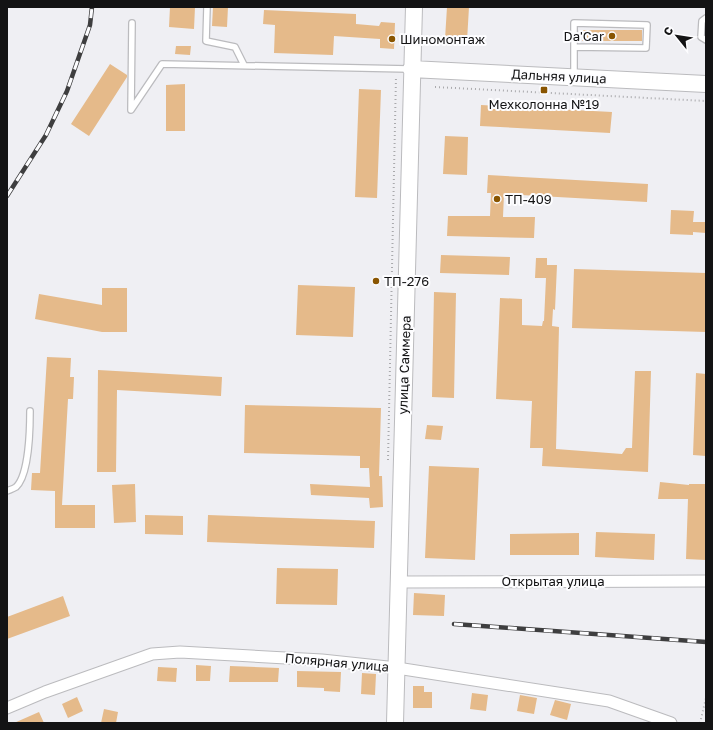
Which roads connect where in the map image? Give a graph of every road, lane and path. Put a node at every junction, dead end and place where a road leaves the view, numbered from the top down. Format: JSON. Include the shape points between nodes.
{"nodes":[{"id":1,"x":207,"y":7,"type":"edge"},
{"id":2,"x":414,"y":7,"type":"edge"},
{"id":3,"x":706,"y":18,"type":"edge"},
{"id":4,"x":132,"y":23,"type":"dead end"},
{"id":5,"x":706,"y":40,"type":"edge"},
{"id":6,"x":574,"y":47,"type":"junction"},
{"id":7,"x":244,"y":65,"type":"junction"},
{"id":8,"x":404,"y":69,"type":"junction"},
{"id":9,"x":574,"y":77,"type":"junction"},
{"id":10,"x":706,"y":84,"type":"edge"},
{"id":11,"x":435,"y":87,"type":"dead end"},
{"id":12,"x":706,"y":101,"type":"edge"},
{"id":13,"x":30,"y":411,"type":"dead end"},
{"id":14,"x":388,"y":467,"type":"dead end"},
{"id":15,"x":7,"y":491,"type":"edge"},
{"id":16,"x":706,"y":581,"type":"edge"},
{"id":17,"x":400,"y":582,"type":"junction"},
{"id":18,"x":397,"y":668,"type":"junction"},
{"id":19,"x":706,"y":698,"type":"edge"},
{"id":20,"x":7,"y":708,"type":"edge"},
{"id":21,"x":396,"y":723,"type":"edge"},
{"id":22,"x":671,"y":723,"type":"edge"},
{"id":23,"x":700,"y":723,"type":"edge"}],
"edges":[{"from":1,"to":7,"type":"lane","via":[[206,41],[234,47]]},
{"from":2,"to":8,"type":"street","name":"улица Саммера"},
{"from":3,"to":5,"type":"lane","via":[[702,21],[701,37]]},
{"from":4,"to":7,"type":"lane","via":[[131,110],[162,64]]},
{"from":6,"to":6,"type":"lane","via":[[574,22],[647,25],[646,48]]},
{"from":6,"to":9,"type":"lane"},
{"from":7,"to":8,"type":"lane"},
{"from":8,"to":9,"type":"street","name":"Дальняя улица"},
{"from":8,"to":14,"type":"path"},
{"from":8,"to":17,"type":"street","name":"улица Саммера","via":[[408,260],[401,443]]},
{"from":9,"to":10,"type":"street","name":"Дальняя улица"},
{"from":11,"to":12,"type":"path"},
{"from":13,"to":15,"type":"lane","via":[[29,449],[22,477],[16,487]]},
{"from":16,"to":17,"type":"street","name":"Открытая улица"},
{"from":17,"to":18,"type":"street","name":"улица Саммера"},
{"from":18,"to":20,"type":"street","name":"Полярная улица","via":[[259,655],[180,652],[152,654]]},
{"from":18,"to":21,"type":"street","name":"улица Саммера"},
{"from":18,"to":22,"type":"street","name":"Полярная улица","via":[[609,701]]},
{"from":19,"to":23,"type":"path"}]}
